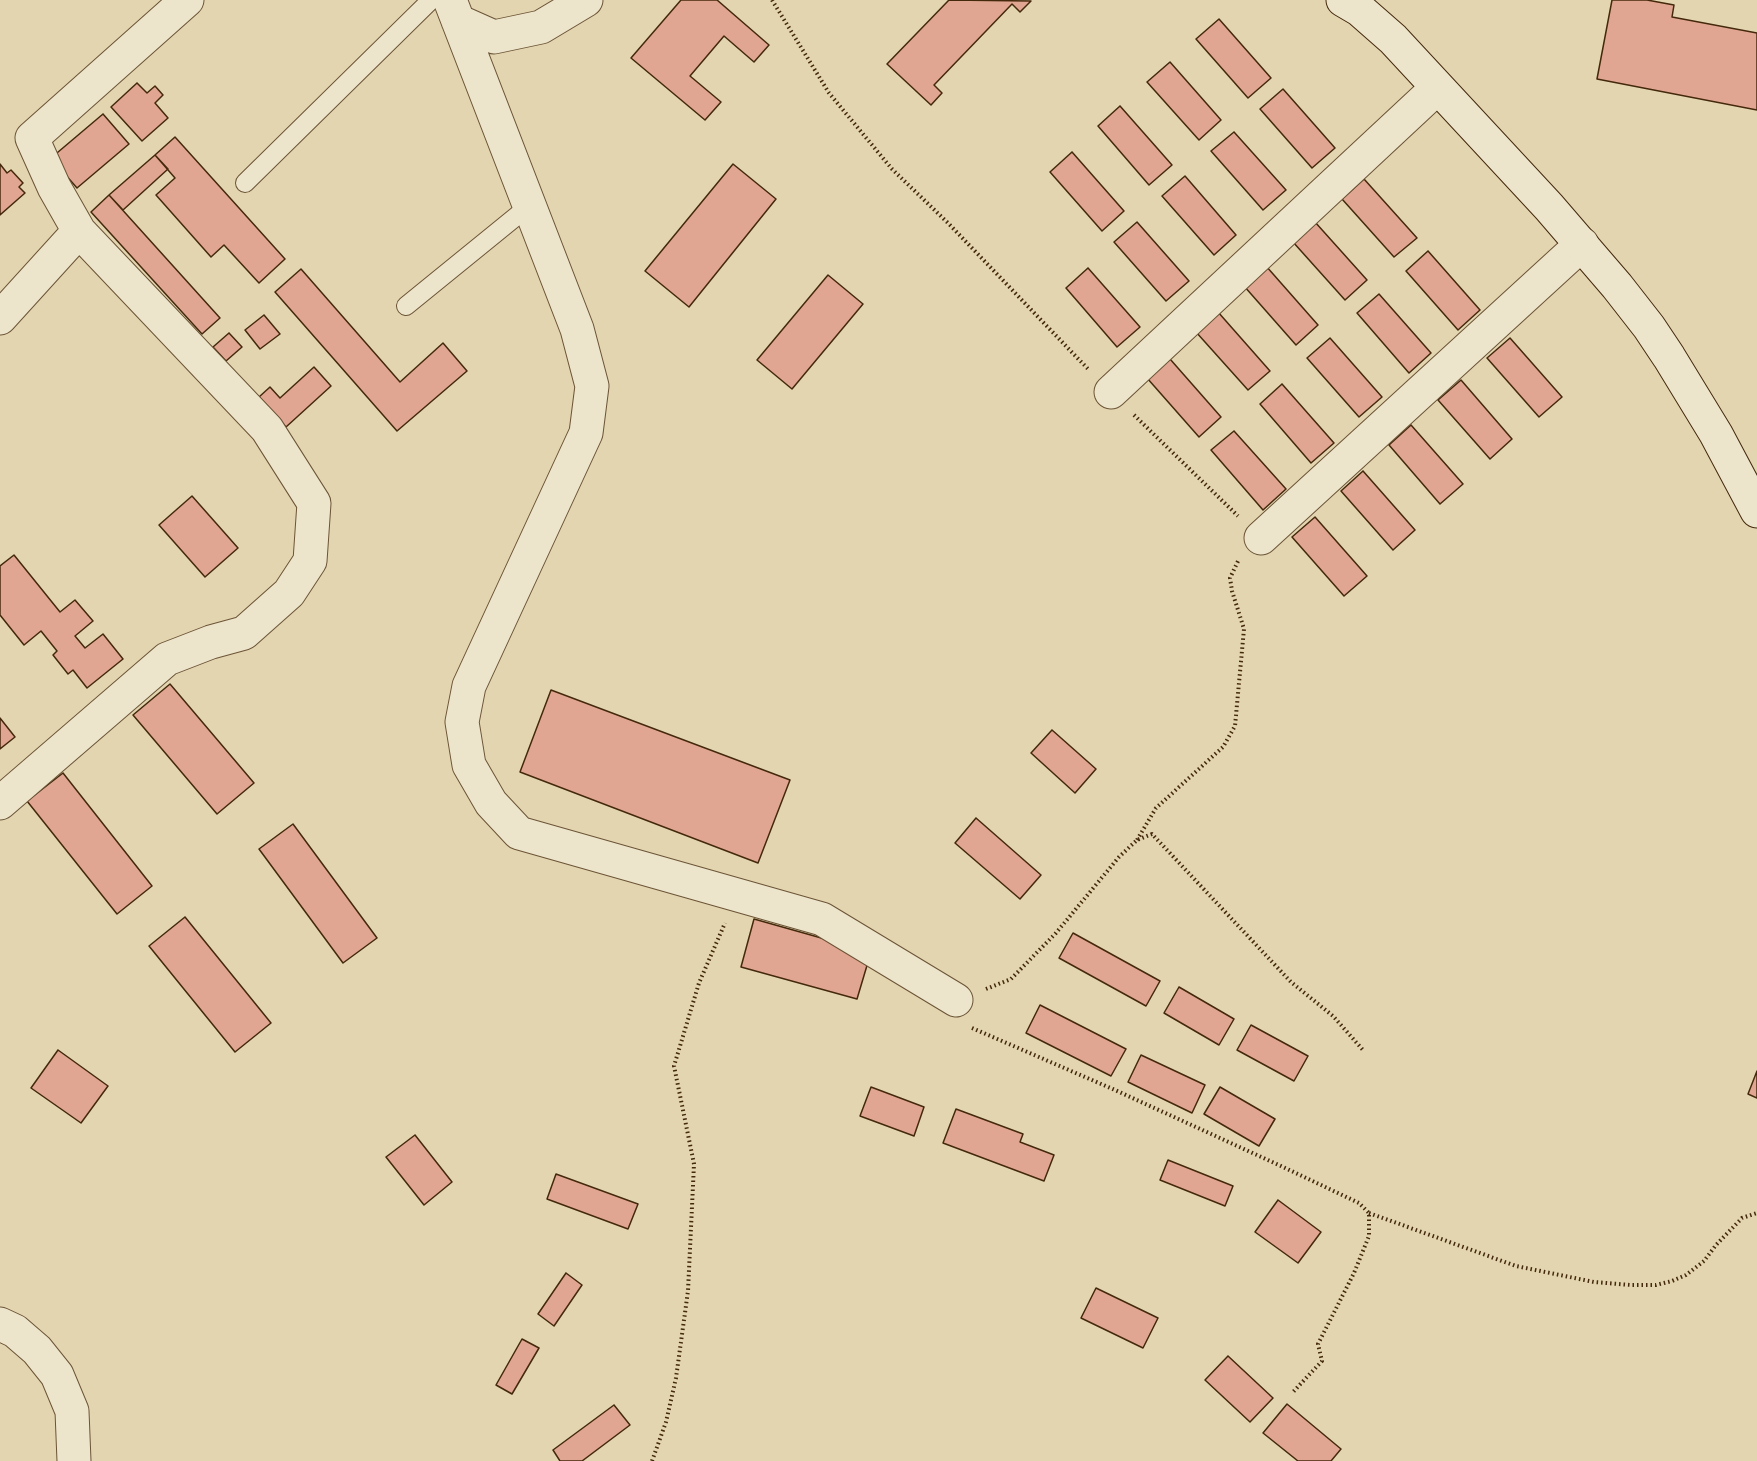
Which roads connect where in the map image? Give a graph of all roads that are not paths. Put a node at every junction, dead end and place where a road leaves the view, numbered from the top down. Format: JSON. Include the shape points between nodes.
{"nodes":[{"id":1,"x":187,"y":0,"type":"edge"},
{"id":2,"x":430,"y":0,"type":"edge"},
{"id":3,"x":586,"y":0,"type":"edge"},
{"id":4,"x":1343,"y":0,"type":"edge"},
{"id":5,"x":454,"y":10,"type":"edge"},
{"id":6,"x":1437,"y":88,"type":"junction"},
{"id":7,"x":245,"y":183,"type":"dead end"},
{"id":8,"x":529,"y":206,"type":"junction"},
{"id":9,"x":79,"y":231,"type":"junction"},
{"id":10,"x":1582,"y":244,"type":"junction"},
{"id":11,"x":406,"y":306,"type":"dead end"},
{"id":12,"x":0,"y":318,"type":"edge"},
{"id":13,"x":1110,"y":392,"type":"road end"},
{"id":14,"x":1757,"y":511,"type":"edge"},
{"id":15,"x":1261,"y":538,"type":"road end"},
{"id":16,"x":0,"y":803,"type":"edge"},
{"id":17,"x":956,"y":1000,"type":"road end"},
{"id":18,"x":0,"y":1324,"type":"edge"},
{"id":19,"x":74,"y":1461,"type":"edge"}],
"edges":[{"from":1,"to":9,"type":"street","via":[[32,138]]},
{"from":2,"to":7,"type":"lane"},
{"from":3,"to":5,"type":"street","via":[[541,27],[494,37]]},
{"from":4,"to":6,"type":"street","via":[[1393,39]]},
{"from":5,"to":8,"type":"street"},
{"from":6,"to":10,"type":"street"},
{"from":6,"to":13,"type":"street"},
{"from":8,"to":11,"type":"lane"},
{"from":8,"to":17,"type":"street","via":[[577,329],[592,386],[586,434],[469,686],[462,722],[469,765],[491,803],[519,833],[822,919]]},
{"from":9,"to":12,"type":"street"},
{"from":9,"to":16,"type":"street","via":[[267,429],[314,503],[310,561],[289,592],[244,633],[167,659]]},
{"from":10,"to":14,"type":"street","via":[[1669,357]]},
{"from":10,"to":15,"type":"street"},
{"from":18,"to":19,"type":"street","via":[[38,1350],[57,1375],[72,1412]]}]}
